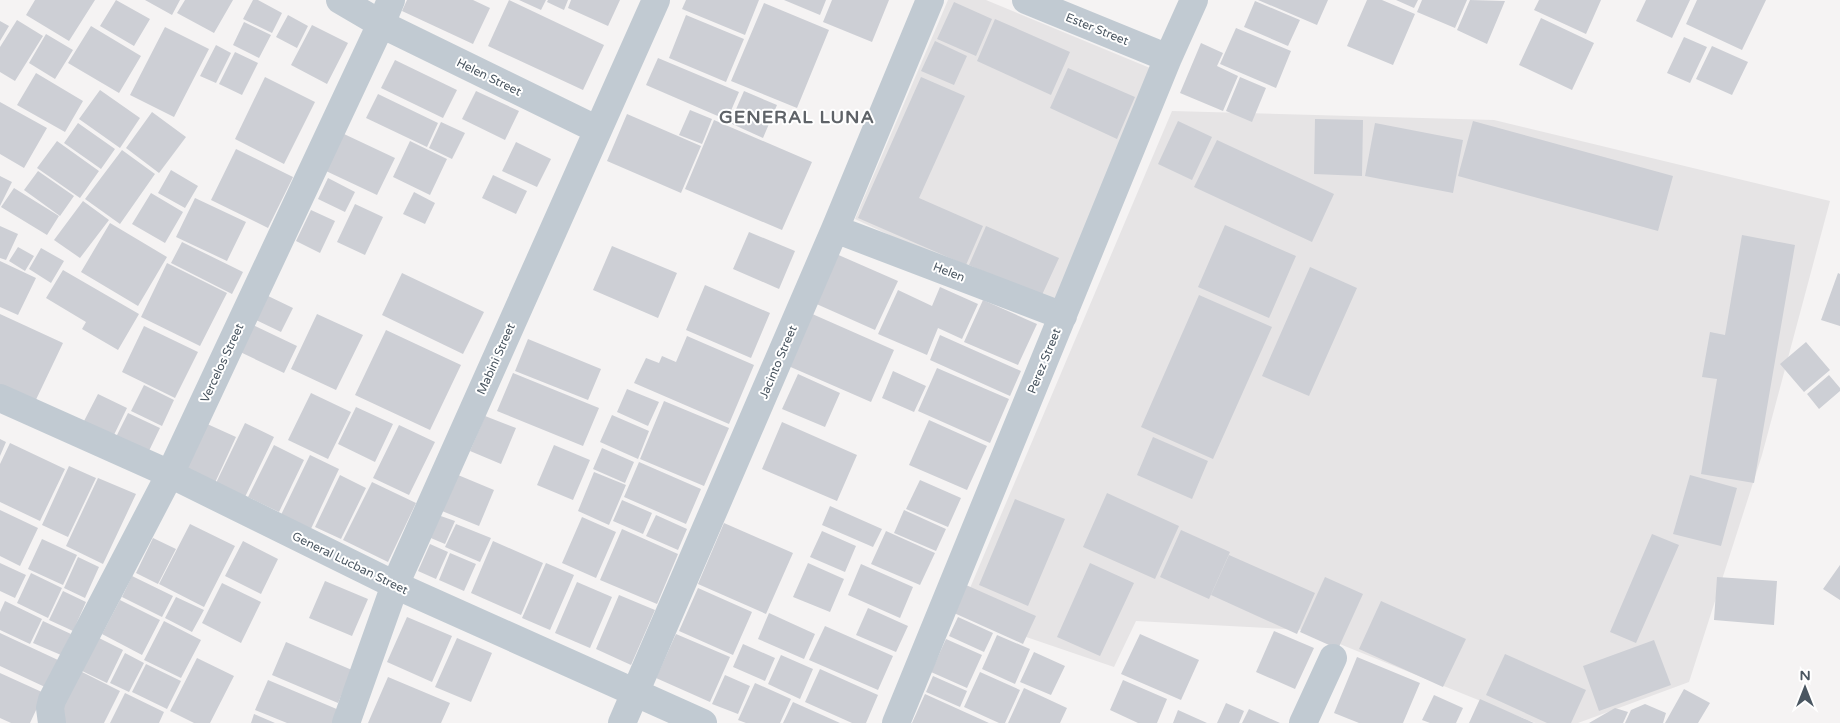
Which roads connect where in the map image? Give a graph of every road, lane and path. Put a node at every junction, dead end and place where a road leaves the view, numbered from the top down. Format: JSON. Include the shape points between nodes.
{"nodes":[{"id":1,"x":340,"y":0,"type":"edge"},
{"id":2,"x":656,"y":0,"type":"edge"},
{"id":3,"x":930,"y":0,"type":"edge"},
{"id":4,"x":1026,"y":0,"type":"edge"},
{"id":5,"x":1194,"y":0,"type":"edge"},
{"id":6,"x":386,"y":12,"type":"edge"},
{"id":7,"x":1168,"y":58,"type":"junction"},
{"id":8,"x":598,"y":130,"type":"junction"},
{"id":9,"x":835,"y":229,"type":"junction"},
{"id":10,"x":1063,"y":316,"type":"junction"},
{"id":11,"x":0,"y":398,"type":"edge"},
{"id":12,"x":170,"y":474,"type":"junction"},
{"id":13,"x":395,"y":585,"type":"junction"},
{"id":14,"x":1333,"y":658,"type":"dead end"},
{"id":15,"x":635,"y":692,"type":"junction"},
{"id":16,"x":52,"y":723,"type":"edge"},
{"id":17,"x":346,"y":723,"type":"edge"},
{"id":18,"x":622,"y":723,"type":"edge"},
{"id":19,"x":703,"y":723,"type":"edge"},
{"id":20,"x":896,"y":723,"type":"edge"},
{"id":21,"x":1303,"y":723,"type":"edge"}],
"edges":[{"from":1,"to":6,"type":"street","name":"Helen Street"},
{"from":2,"to":8,"type":"street","name":"Mabini Street"},
{"from":3,"to":9,"type":"street","name":"Jacinto Street"},
{"from":4,"to":7,"type":"street","name":"Ester Street"},
{"from":5,"to":7,"type":"street","name":"Perez Street"},
{"from":6,"to":8,"type":"street","name":"Helen Street"},
{"from":6,"to":12,"type":"street","name":"Vercelos Street"},
{"from":7,"to":10,"type":"street","name":"Perez Street"},
{"from":8,"to":13,"type":"street","name":"Mabini Street"},
{"from":9,"to":10,"type":"street","name":"Helen"},
{"from":9,"to":15,"type":"street","name":"Jacinto Street"},
{"from":10,"to":20,"type":"street","name":"Perez Street"},
{"from":11,"to":12,"type":"street","name":"General Lucban Street"},
{"from":12,"to":13,"type":"street","name":"General Lucban Street"},
{"from":12,"to":16,"type":"street","name":"Vercelos Street","via":[[52,700]]},
{"from":13,"to":15,"type":"street","name":"General Lucban Street"},
{"from":13,"to":17,"type":"street","name":"Mabini Street"},
{"from":14,"to":21,"type":"street"},
{"from":15,"to":18,"type":"street","name":"Jacinto Street"},
{"from":15,"to":19,"type":"street","name":"General Lucban Street"}]}
